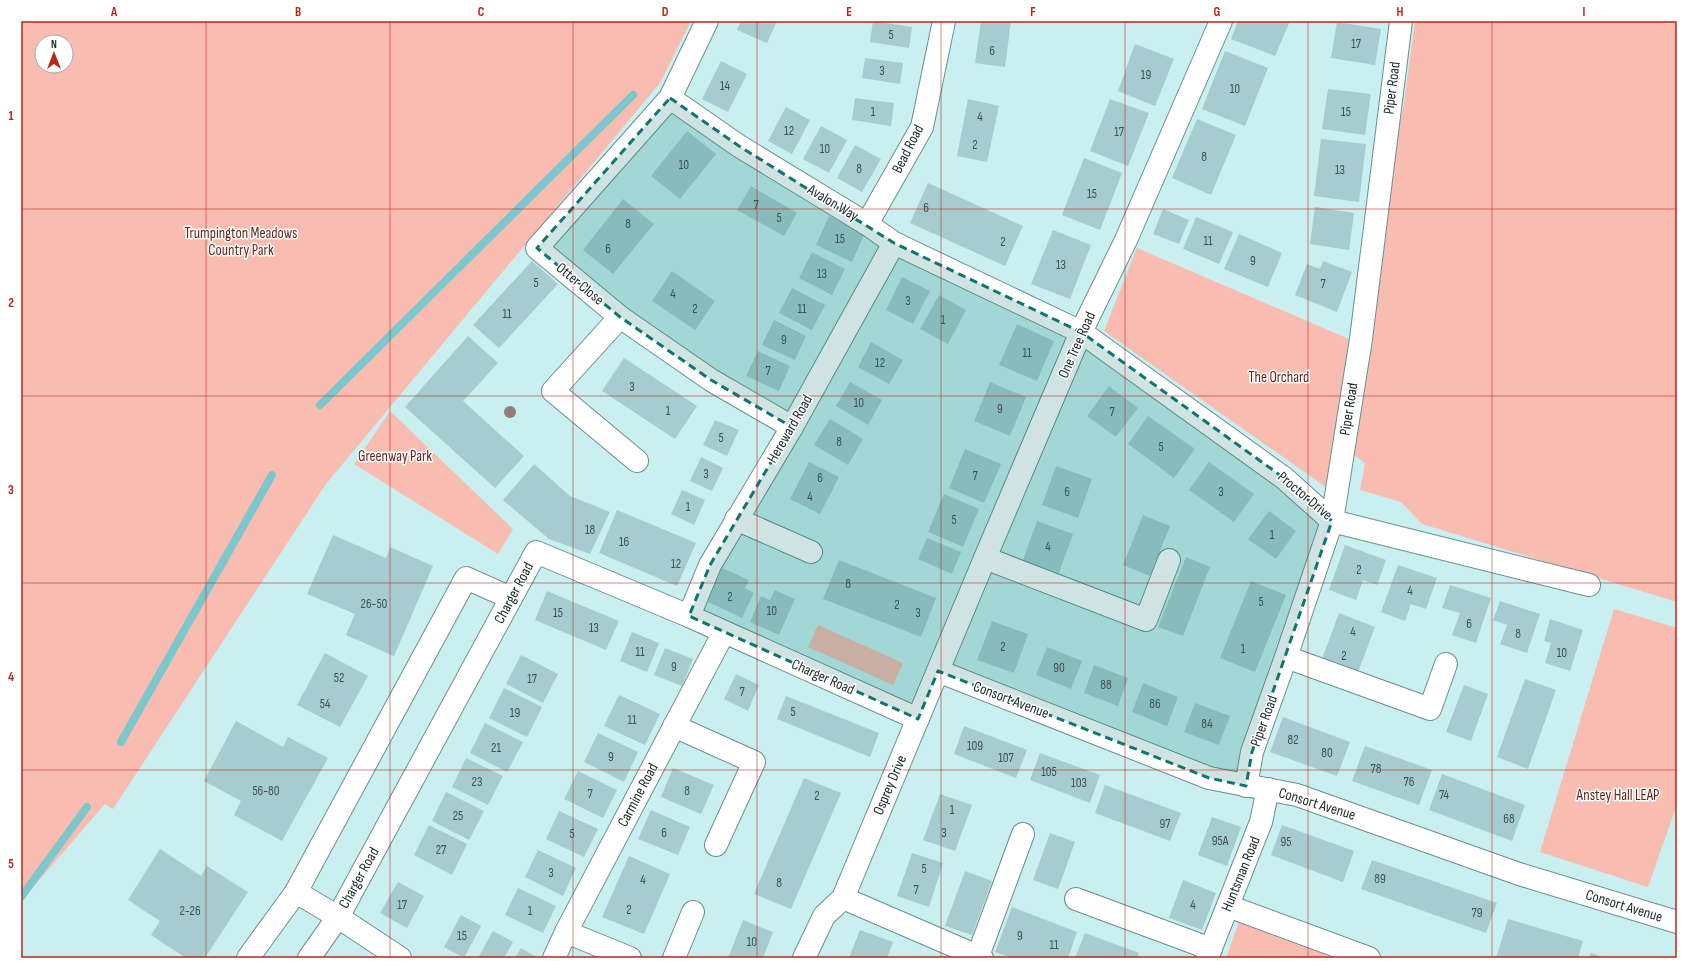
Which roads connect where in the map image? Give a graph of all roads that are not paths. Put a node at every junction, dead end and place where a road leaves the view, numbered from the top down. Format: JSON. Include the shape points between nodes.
{"nodes":[{"id":1,"x":707,"y":21,"type":"edge"},
{"id":2,"x":944,"y":21,"type":"edge"},
{"id":3,"x":1221,"y":21,"type":"edge"},
{"id":4,"x":1401,"y":21,"type":"edge"},
{"id":5,"x":670,"y":98,"type":"junction"},
{"id":6,"x":867,"y":224,"type":"junction"},
{"id":7,"x":894,"y":243,"type":"junction"},
{"id":8,"x":620,"y":317,"type":"junction"},
{"id":9,"x":1081,"y":332,"type":"junction"},
{"id":10,"x":792,"y":428,"type":"junction"},
{"id":11,"x":637,"y":461,"type":"dead end"},
{"id":12,"x":736,"y":520,"type":"junction"},
{"id":13,"x":1332,"y":521,"type":"junction"},
{"id":14,"x":811,"y":552,"type":"dead end"},
{"id":15,"x":985,"y":558,"type":"junction"},
{"id":16,"x":1169,"y":560,"type":"dead end"},
{"id":17,"x":1589,"y":585,"type":"dead end"},
{"id":18,"x":511,"y":598,"type":"junction"},
{"id":19,"x":689,"y":616,"type":"junction"},
{"id":20,"x":724,"y":632,"type":"junction"},
{"id":21,"x":1286,"y":657,"type":"junction"},
{"id":22,"x":1446,"y":664,"type":"dead end"},
{"id":23,"x":938,"y":671,"type":"junction"},
{"id":24,"x":918,"y":719,"type":"junction"},
{"id":25,"x":674,"y":726,"type":"junction"},
{"id":26,"x":1246,"y":786,"type":"junction"},
{"id":27,"x":1268,"y":789,"type":"junction"},
{"id":28,"x":1023,"y":834,"type":"dead end"},
{"id":29,"x":716,"y":845,"type":"dead end"},
{"id":30,"x":296,"y":892,"type":"junction"},
{"id":31,"x":843,"y":898,"type":"junction"},
{"id":32,"x":1076,"y":899,"type":"dead end"},
{"id":33,"x":1228,"y":906,"type":"junction"},
{"id":34,"x":693,"y":912,"type":"dead end"},
{"id":35,"x":338,"y":917,"type":"junction"},
{"id":36,"x":1677,"y":922,"type":"edge"},
{"id":37,"x":566,"y":932,"type":"junction"},
{"id":38,"x":1209,"y":954,"type":"edge"},
{"id":39,"x":980,"y":957,"type":"edge"},
{"id":40,"x":248,"y":958,"type":"edge"},
{"id":41,"x":309,"y":958,"type":"edge"},
{"id":42,"x":400,"y":958,"type":"edge"},
{"id":43,"x":554,"y":958,"type":"edge"},
{"id":44,"x":630,"y":958,"type":"edge"},
{"id":45,"x":674,"y":958,"type":"edge"},
{"id":46,"x":804,"y":958,"type":"edge"},
{"id":47,"x":1370,"y":958,"type":"edge"}],
"edges":[{"from":1,"to":5,"type":"street"},
{"from":2,"to":6,"type":"street","name":"Bead Road","via":[[922,127]]},
{"from":3,"to":9,"type":"street","name":"One Tree Road","via":[[1126,240]]},
{"from":4,"to":13,"type":"street","name":"Piper Road","via":[[1361,339]]},
{"from":5,"to":6,"type":"street","name":"Avalon Way","via":[[739,146]]},
{"from":5,"to":8,"type":"street","name":"Otter Close","via":[[537,248]]},
{"from":6,"to":7,"type":"street","name":"Avalon Way"},
{"from":7,"to":9,"type":"street","name":"Avalon Way"},
{"from":7,"to":10,"type":"street","name":"Hereward Road"},
{"from":8,"to":10,"type":"street","name":"Otter Close","via":[[711,380]]},
{"from":8,"to":11,"type":"street","via":[[553,391]]},
{"from":9,"to":13,"type":"street","name":"Proctor Drive","via":[[1284,478]]},
{"from":9,"to":15,"type":"street","name":"One Tree Road"},
{"from":10,"to":12,"type":"street","name":"Hereward Road"},
{"from":12,"to":14,"type":"street"},
{"from":12,"to":19,"type":"street","name":"Hereward Road","via":[[710,565]]},
{"from":13,"to":17,"type":"street","name":"Proctor Drive"},
{"from":13,"to":21,"type":"street","name":"Piper Road"},
{"from":15,"to":16,"type":"street","via":[[1146,620]]},
{"from":15,"to":23,"type":"street","name":"One Tree Road"},
{"from":18,"to":19,"type":"street","name":"Charger Road","via":[[536,552]]},
{"from":18,"to":30,"type":"street","via":[[466,578]]},
{"from":18,"to":35,"type":"street","name":"Charger Road"},
{"from":19,"to":20,"type":"street","name":"Charger Road"},
{"from":20,"to":24,"type":"street","name":"Charger Road"},
{"from":20,"to":25,"type":"street","name":"Carmine Road"},
{"from":21,"to":22,"type":"street","via":[[1430,709]]},
{"from":21,"to":26,"type":"street","name":"Piper Road","via":[[1252,752]]},
{"from":23,"to":24,"type":"street","name":"Osprey Drive"},
{"from":23,"to":26,"type":"street","name":"Consort Avenue","via":[[1209,778]]},
{"from":24,"to":31,"type":"street","name":"Osprey Drive"},
{"from":25,"to":29,"type":"street","via":[[754,762]]},
{"from":25,"to":37,"type":"street","name":"Carmine Road"},
{"from":26,"to":27,"type":"street","name":"Consort Avenue"},
{"from":27,"to":33,"type":"street","name":"Huntsman Road","via":[[1262,822]]},
{"from":27,"to":36,"type":"street","name":"Consort Avenue","via":[[1297,795],[1519,874]]},
{"from":28,"to":39,"type":"street"},
{"from":30,"to":35,"type":"street"},
{"from":30,"to":40,"type":"street"},
{"from":31,"to":39,"type":"street"},
{"from":31,"to":46,"type":"street","name":"Osprey Drive","via":[[824,916]]},
{"from":32,"to":38,"type":"street"},
{"from":33,"to":38,"type":"street","name":"Huntsman Road"},
{"from":33,"to":47,"type":"street"},
{"from":34,"to":45,"type":"street"},
{"from":35,"to":41,"type":"street","name":"Charger Road"},
{"from":35,"to":42,"type":"street"},
{"from":37,"to":43,"type":"street","name":"Carmine Road"},
{"from":37,"to":44,"type":"street"}]}
